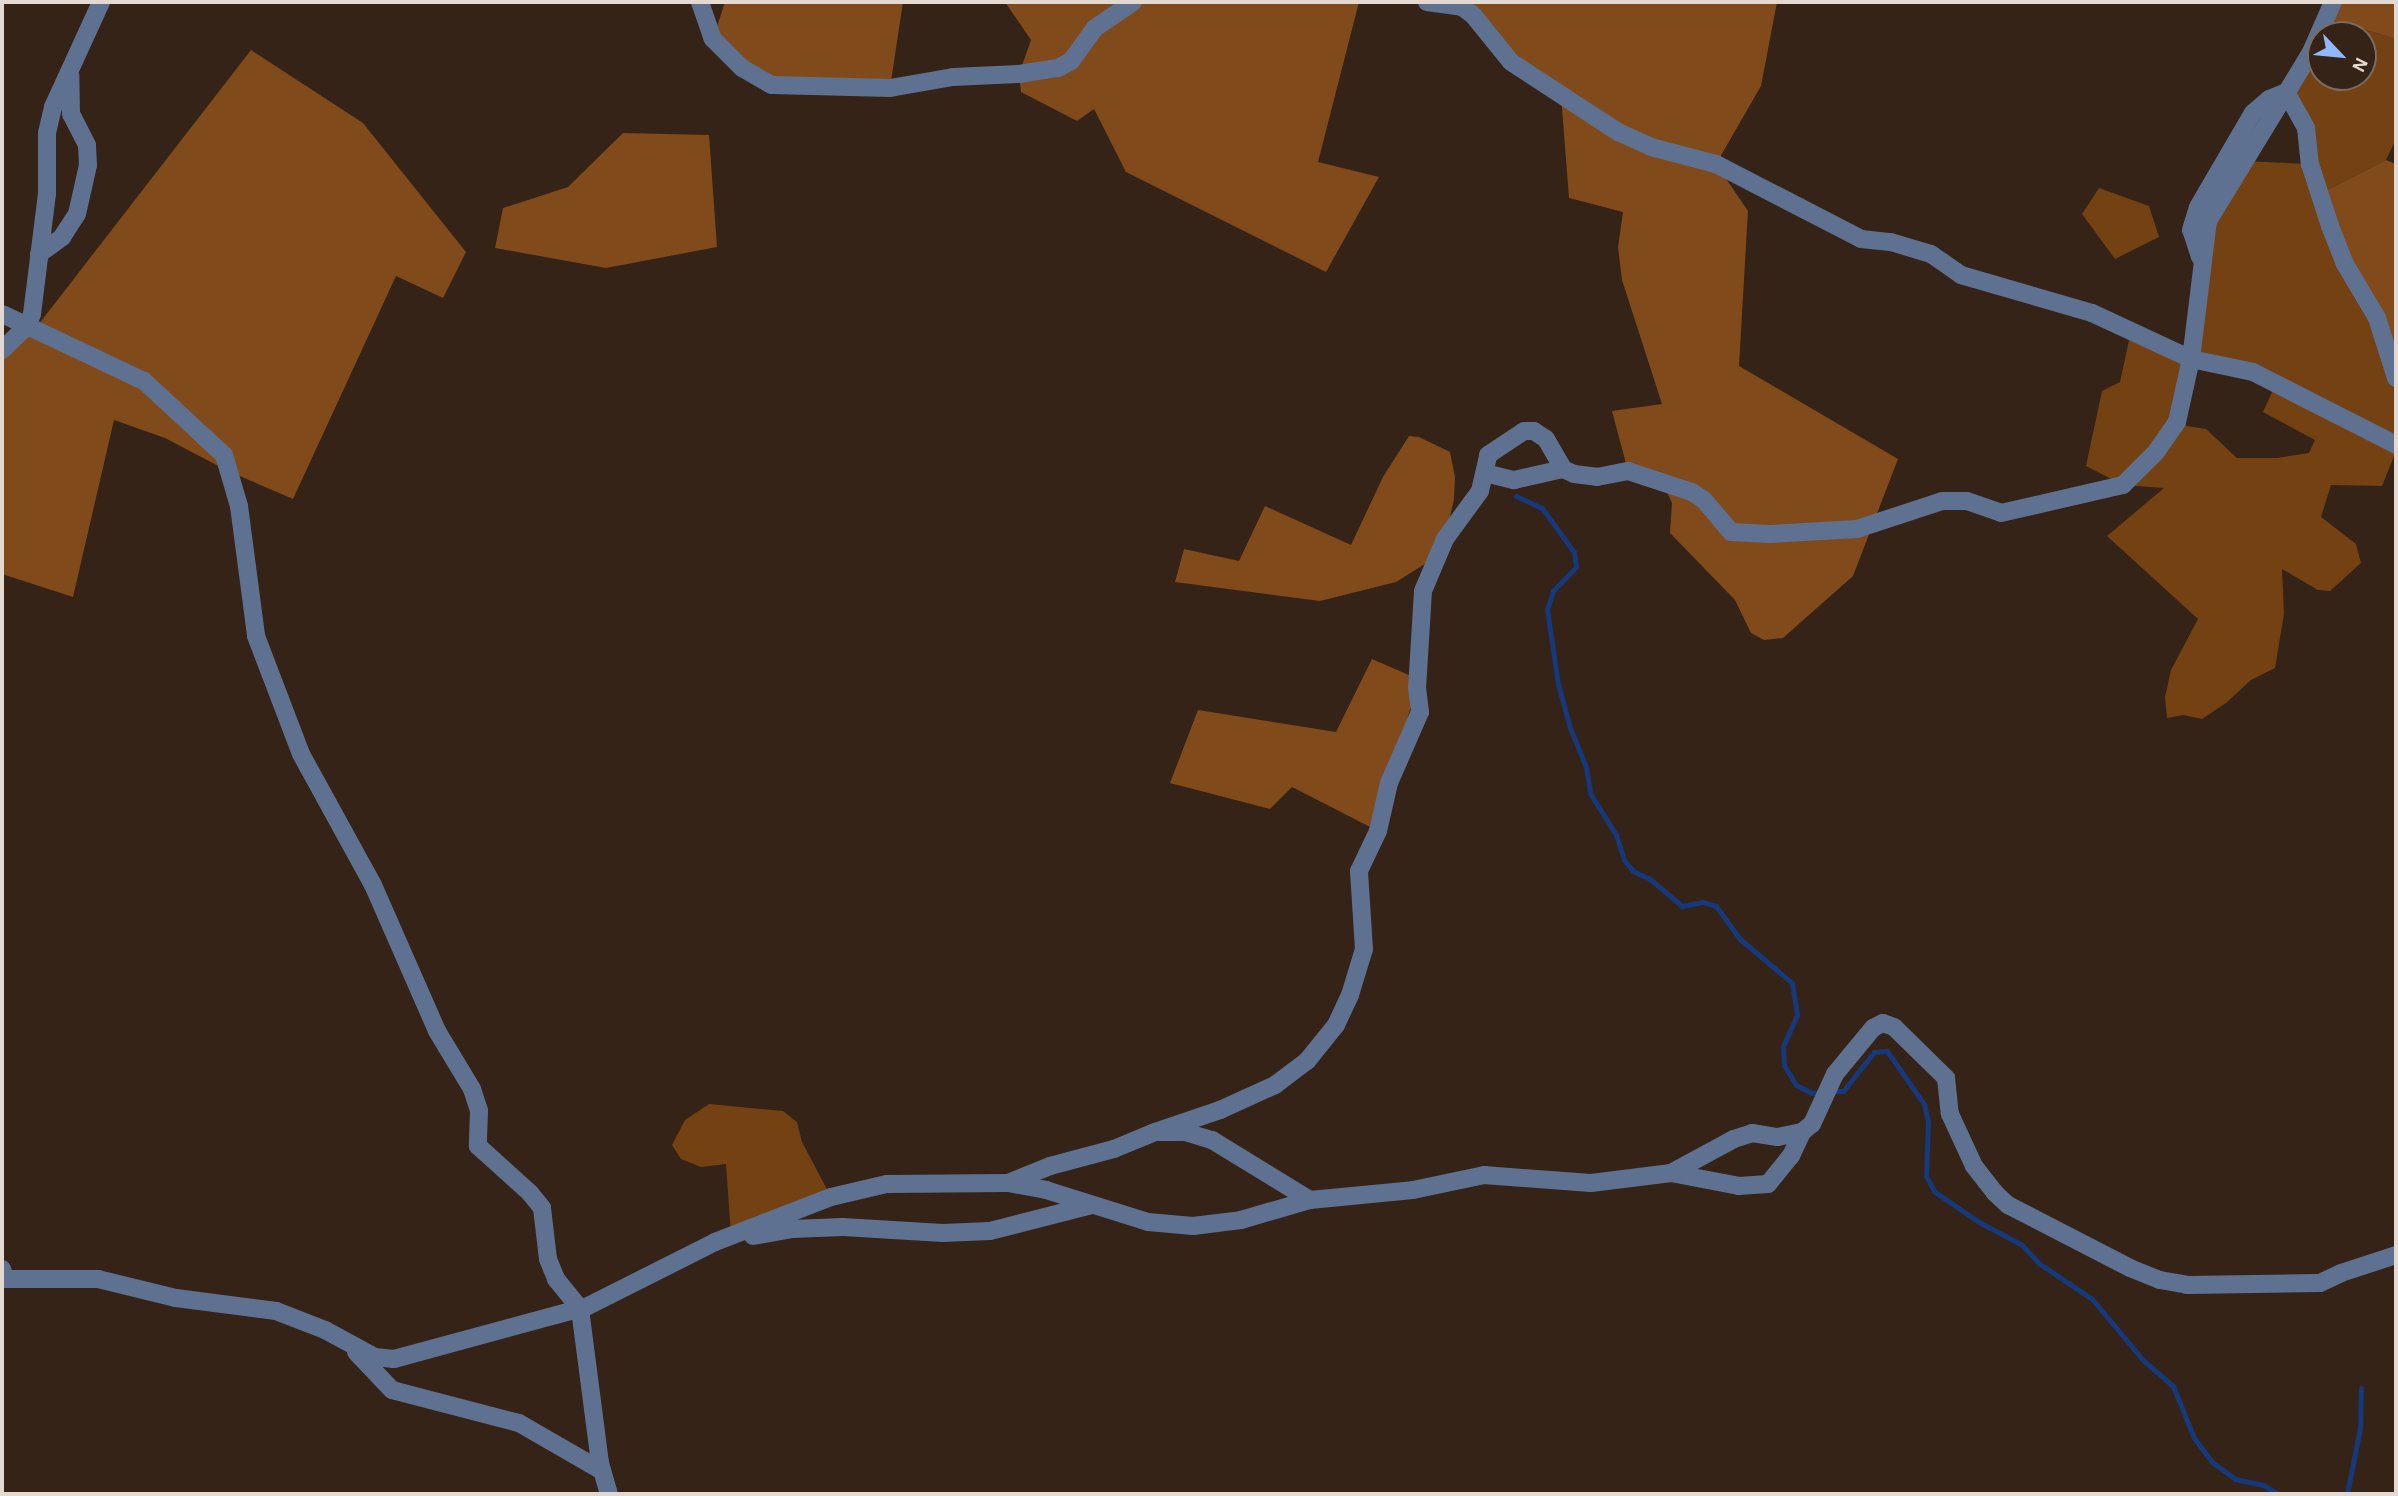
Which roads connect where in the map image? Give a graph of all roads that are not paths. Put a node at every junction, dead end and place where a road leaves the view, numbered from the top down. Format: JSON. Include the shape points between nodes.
{"nodes":[{"id":1,"x":101,"y":2,"type":"edge"},
{"id":2,"x":700,"y":2,"type":"edge"},
{"id":3,"x":1133,"y":2,"type":"edge"},
{"id":4,"x":1427,"y":2,"type":"edge"},
{"id":5,"x":2333,"y":2,"type":"edge"},
{"id":6,"x":70,"y":73,"type":"junction"},
{"id":7,"x":2286,"y":92,"type":"junction"},
{"id":8,"x":39,"y":254,"type":"junction"},
{"id":9,"x":2,"y":314,"type":"edge"},
{"id":10,"x":27,"y":326,"type":"junction"},
{"id":11,"x":2,"y":350,"type":"edge"},
{"id":12,"x":2192,"y":359,"type":"junction"},
{"id":13,"x":2396,"y":378,"type":"edge"},
{"id":14,"x":2396,"y":445,"type":"edge"},
{"id":15,"x":1563,"y":469,"type":"junction"},
{"id":16,"x":1485,"y":473,"type":"junction"},
{"id":17,"x":1155,"y":1132,"type":"junction"},
{"id":18,"x":1802,"y":1132,"type":"junction"},
{"id":19,"x":1671,"y":1173,"type":"junction"},
{"id":20,"x":1008,"y":1183,"type":"junction"},
{"id":21,"x":1310,"y":1200,"type":"junction"},
{"id":22,"x":1094,"y":1205,"type":"junction"},
{"id":23,"x":715,"y":1242,"type":"junction"},
{"id":24,"x":2396,"y":1255,"type":"edge"},
{"id":25,"x":2,"y":1269,"type":"edge"},
{"id":26,"x":580,"y":1308,"type":"junction"},
{"id":27,"x":344,"y":1340,"type":"junction"},
{"id":28,"x":602,"y":1471,"type":"junction"},
{"id":29,"x":609,"y":1494,"type":"edge"}],
"edges":[{"from":1,"to":6,"type":"street"},
{"from":2,"to":3,"type":"street","via":[[713,39],[742,68],[772,85],[890,88],[1058,68],[1071,61],[1095,28]]},
{"from":4,"to":12,"type":"street","via":[[1462,7],[1511,62],[1618,132],[1651,147],[1716,164],[1861,239],[1931,254],[1961,275],[2092,313]]},
{"from":5,"to":7,"type":"street","via":[[2311,52]]},
{"from":6,"to":8,"type":"street","via":[[53,107],[47,133],[47,194]]},
{"from":6,"to":8,"type":"street","via":[[71,114],[87,145],[88,165],[77,214],[62,237]]},
{"from":7,"to":12,"type":"street","via":[[2208,221]]},
{"from":7,"to":13,"type":"street","via":[[2306,128],[2310,164],[2330,226],[2345,264],[2377,318]]},
{"from":8,"to":10,"type":"street"},
{"from":9,"to":10,"type":"street"},
{"from":10,"to":11,"type":"street"},
{"from":10,"to":26,"type":"street","via":[[144,381],[225,456],[239,506],[256,636],[301,754],[373,885],[437,1031],[472,1089],[479,1111],[478,1146],[542,1208],[548,1259],[556,1279]]},
{"from":12,"to":14,"type":"street","via":[[2253,372]]},
{"from":12,"to":15,"type":"street","via":[[2177,422],[2156,452],[2123,485],[2024,509],[2001,513],[1967,501],[1941,501],[1857,529],[1731,532],[1692,492],[1628,471],[1597,477]]},
{"from":15,"to":16,"type":"street","via":[[1514,480]]},
{"from":15,"to":16,"type":"street","via":[[1546,439],[1524,431],[1488,454]]},
{"from":16,"to":17,"type":"street","via":[[1480,491],[1445,539],[1423,591],[1420,712],[1389,783],[1378,831],[1359,871],[1364,948],[1336,1025],[1307,1062],[1275,1086]]},
{"from":17,"to":20,"type":"street"},
{"from":17,"to":21,"type":"street","via":[[1185,1132],[1212,1140]]},
{"from":18,"to":19,"type":"street","via":[[1778,1137],[1752,1133]]},
{"from":18,"to":19,"type":"street","via":[[1791,1156],[1768,1184],[1739,1186]]},
{"from":18,"to":24,"type":"street","via":[[1812,1124],[1836,1074],[1872,1028],[1883,1023],[1894,1027],[1946,1078],[1950,1114],[1974,1166],[1995,1193],[2008,1205],[2130,1268],[2187,1285],[2320,1283]]},
{"from":19,"to":21,"type":"street","via":[[1591,1183],[1483,1175],[1413,1190]]},
{"from":20,"to":22,"type":"street"},
{"from":20,"to":23,"type":"street","via":[[887,1184],[831,1198]]},
{"from":21,"to":22,"type":"street","via":[[1241,1220],[1193,1226],[1148,1222]]},
{"from":22,"to":23,"type":"street","via":[[990,1231],[843,1227]]},
{"from":23,"to":26,"type":"street"},
{"from":25,"to":27,"type":"street","via":[[5,1279],[98,1279],[176,1298],[267,1309]]},
{"from":26,"to":27,"type":"street","via":[[394,1359],[375,1357]]},
{"from":26,"to":28,"type":"street"},
{"from":27,"to":28,"type":"street","via":[[392,1390],[519,1423]]},
{"from":28,"to":29,"type":"street"}]}
